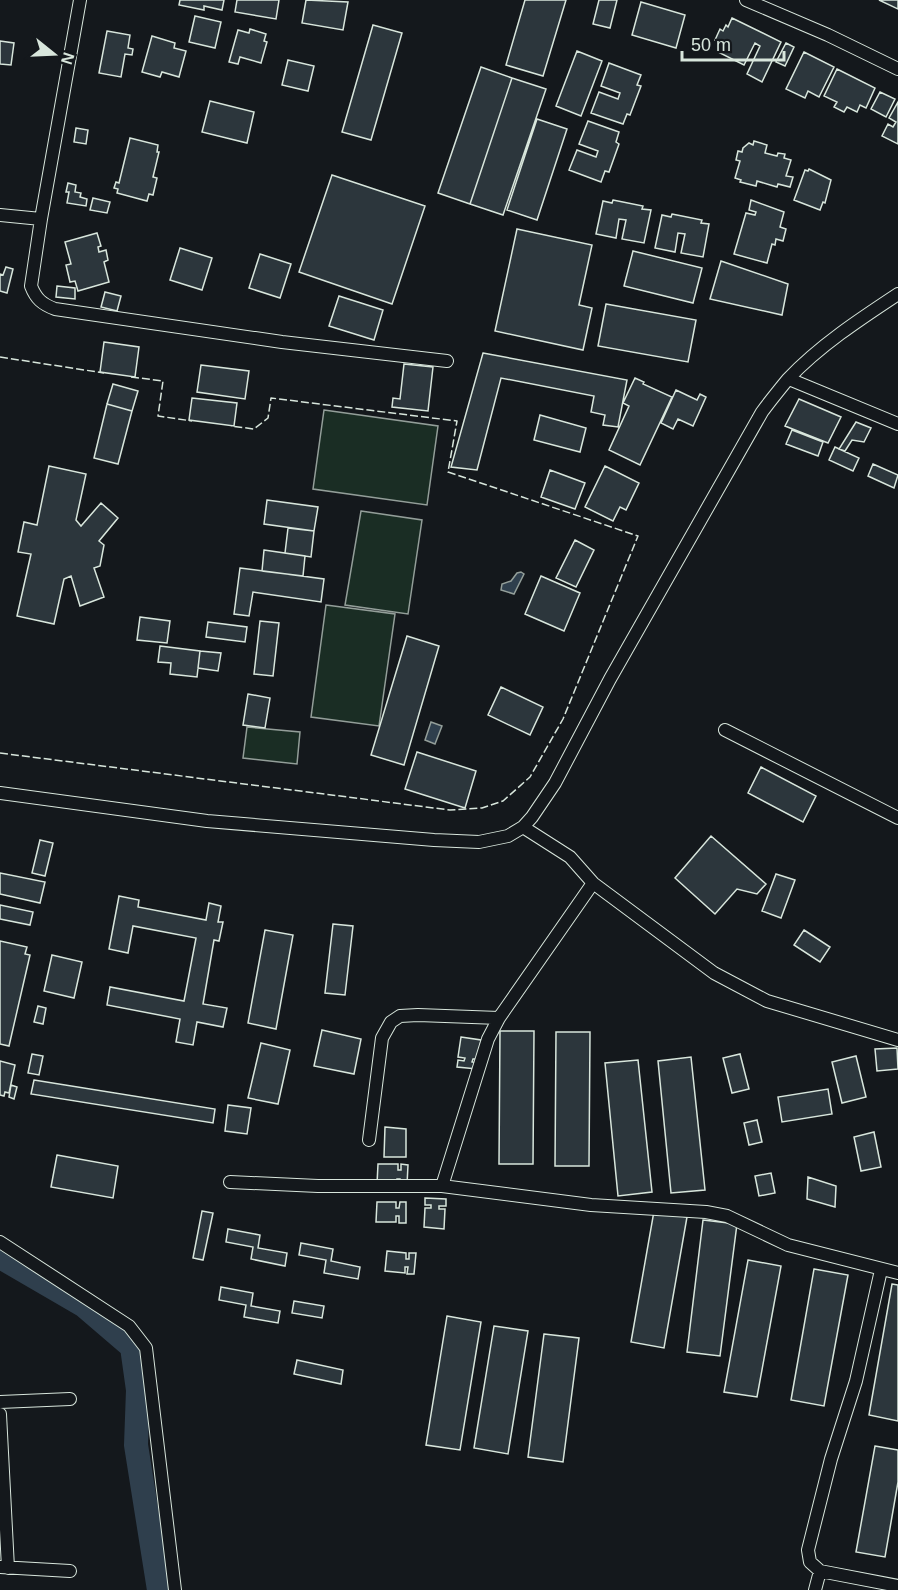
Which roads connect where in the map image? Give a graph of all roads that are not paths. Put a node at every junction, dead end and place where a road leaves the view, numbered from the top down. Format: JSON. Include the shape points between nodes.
{"nodes":[{"id":1,"x":80,"y":0,"type":"edge"},
{"id":2,"x":746,"y":0,"type":"edge"},
{"id":3,"x":898,"y":69,"type":"edge"},
{"id":4,"x":0,"y":215,"type":"edge"},
{"id":5,"x":41,"y":219,"type":"junction"},
{"id":6,"x":898,"y":294,"type":"edge"},
{"id":7,"x":447,"y":361,"type":"dead end"},
{"id":8,"x":789,"y":378,"type":"junction"},
{"id":9,"x":898,"y":424,"type":"edge"},
{"id":10,"x":725,"y":730,"type":"dead end"},
{"id":11,"x":0,"y":793,"type":"edge"},
{"id":12,"x":898,"y":818,"type":"edge"},
{"id":13,"x":523,"y":827,"type":"junction"},
{"id":14,"x":594,"y":883,"type":"junction"},
{"id":15,"x":500,"y":1018,"type":"junction"},
{"id":16,"x":898,"y":1040,"type":"edge"},
{"id":17,"x":369,"y":1140,"type":"dead end"},
{"id":18,"x":230,"y":1182,"type":"dead end"},
{"id":19,"x":442,"y":1186,"type":"junction"},
{"id":20,"x":0,"y":1242,"type":"edge"},
{"id":21,"x":881,"y":1270,"type":"junction"},
{"id":22,"x":898,"y":1273,"type":"edge"},
{"id":23,"x":70,"y":1399,"type":"dead end"},
{"id":24,"x":0,"y":1402,"type":"edge"},
{"id":25,"x":0,"y":1414,"type":"edge"},
{"id":26,"x":4,"y":1568,"type":"edge"},
{"id":27,"x":70,"y":1571,"type":"dead end"},
{"id":28,"x":820,"y":1571,"type":"junction"},
{"id":29,"x":898,"y":1586,"type":"edge"},
{"id":30,"x":175,"y":1590,"type":"edge"},
{"id":31,"x":815,"y":1590,"type":"edge"}],
"edges":[{"from":1,"to":5,"type":"street"},
{"from":2,"to":3,"type":"street"},
{"from":4,"to":5,"type":"street"},
{"from":5,"to":7,"type":"street","via":[[32,286],[35,296],[55,309]]},
{"from":6,"to":8,"type":"street","via":[[852,324]]},
{"from":8,"to":9,"type":"street"},
{"from":8,"to":13,"type":"street","via":[[762,412],[555,783]]},
{"from":10,"to":12,"type":"street"},
{"from":11,"to":13,"type":"street","via":[[207,821],[434,840],[479,842],[508,836]]},
{"from":13,"to":14,"type":"street","via":[[570,857]]},
{"from":14,"to":15,"type":"street"},
{"from":14,"to":16,"type":"street","via":[[714,973],[767,1001]]},
{"from":15,"to":17,"type":"street","via":[[418,1015],[400,1016],[392,1022],[382,1038]]},
{"from":15,"to":19,"type":"street","via":[[484,1048]]},
{"from":18,"to":19,"type":"street"},
{"from":19,"to":21,"type":"street","via":[[591,1205],[727,1216],[788,1245]]},
{"from":20,"to":30,"type":"street","via":[[129,1326],[146,1348]]},
{"from":21,"to":22,"type":"street"},
{"from":21,"to":28,"type":"street","via":[[856,1381],[808,1550],[810,1562]]},
{"from":23,"to":24,"type":"street"},
{"from":25,"to":26,"type":"street"},
{"from":26,"to":27,"type":"street"},
{"from":28,"to":29,"type":"street"},
{"from":28,"to":31,"type":"street"}]}
